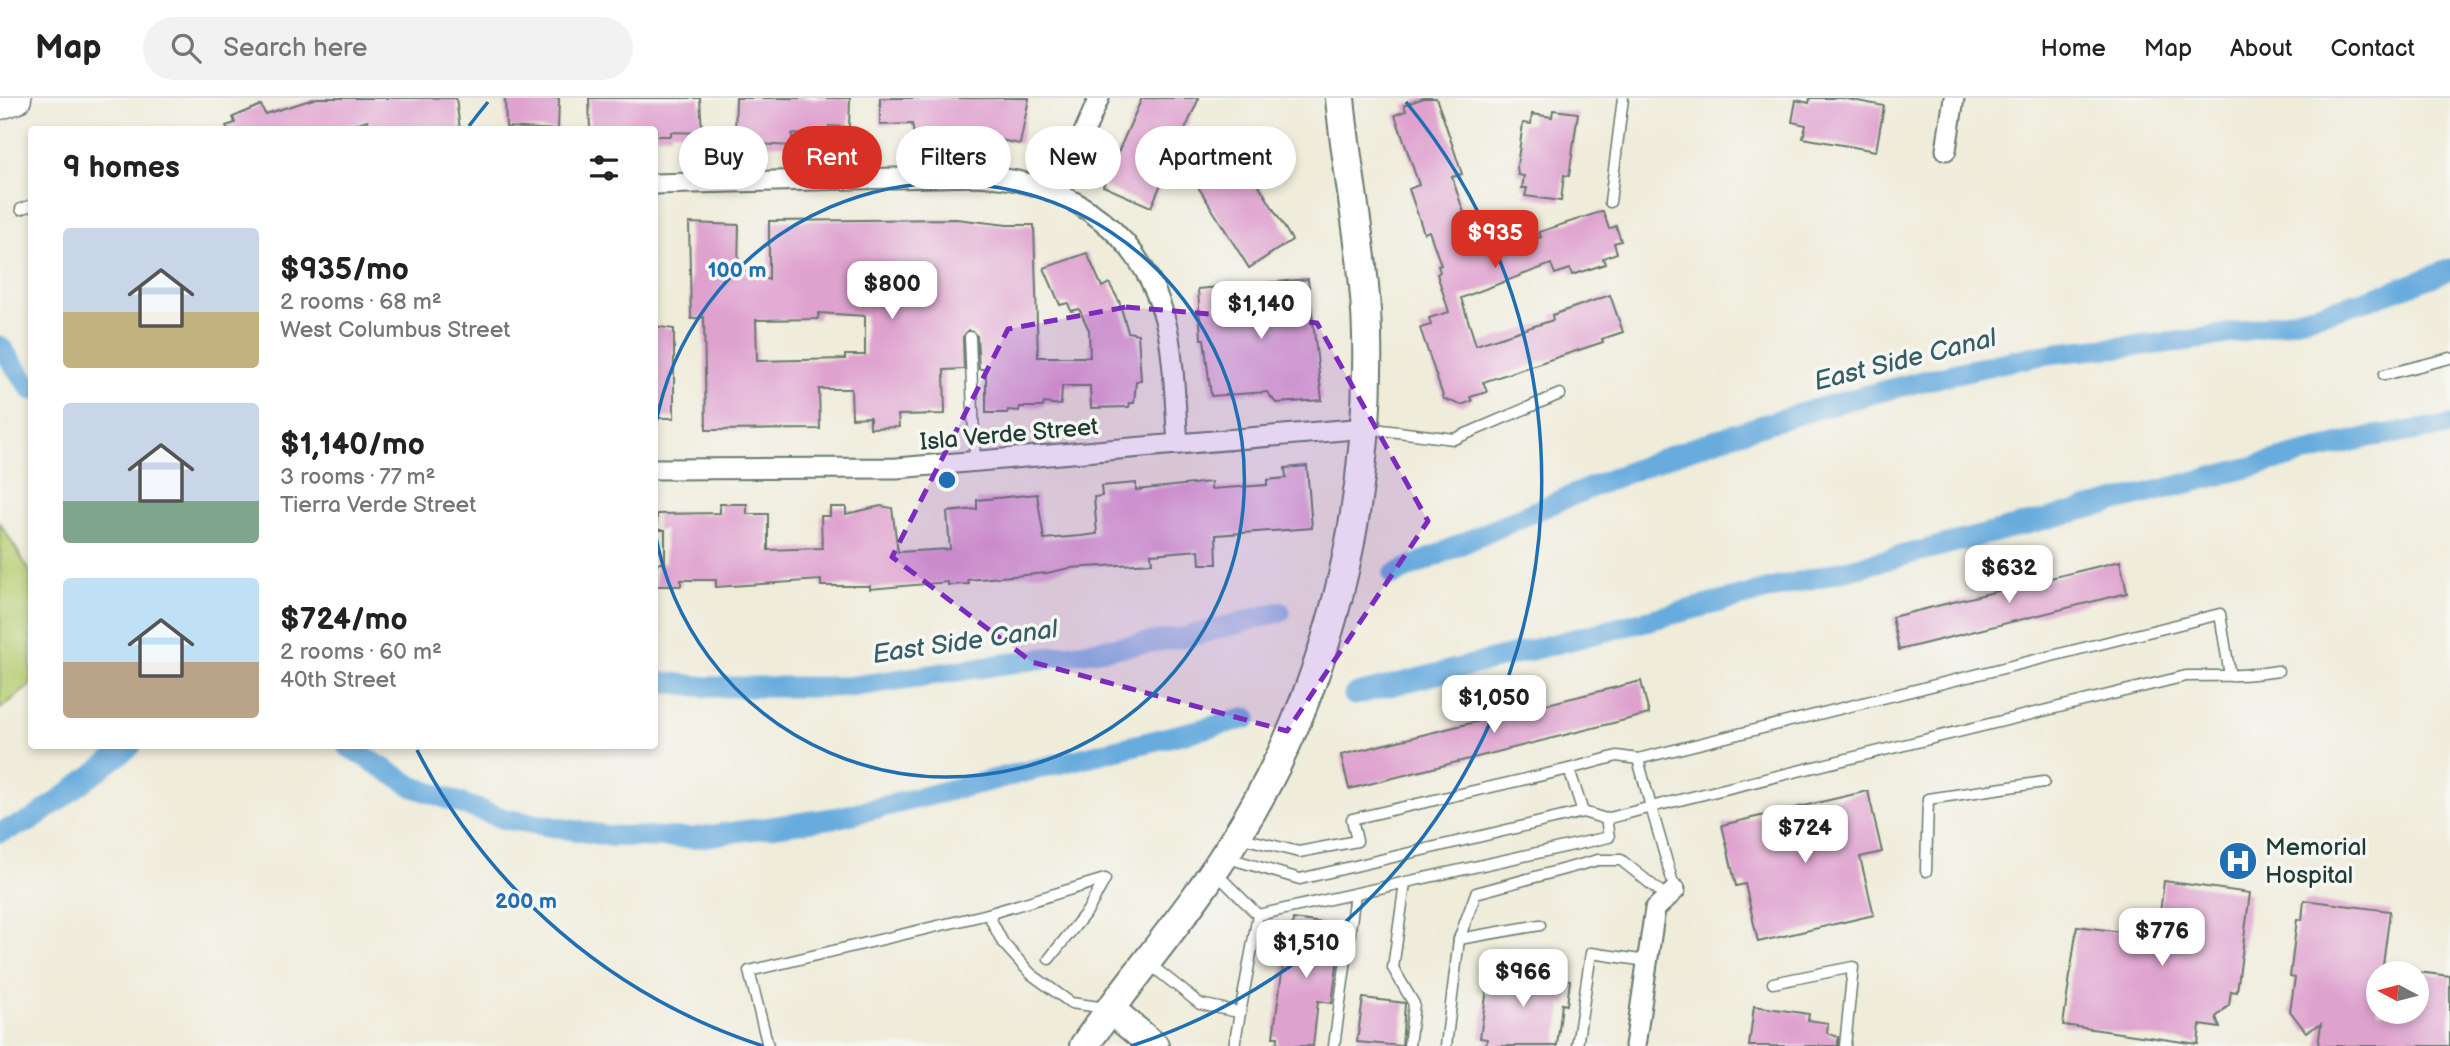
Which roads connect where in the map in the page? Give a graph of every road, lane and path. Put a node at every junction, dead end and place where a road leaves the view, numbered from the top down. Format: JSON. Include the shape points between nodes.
{"nodes":[{"id":1,"x":15,"y":98,"type":"edge"},
{"id":2,"x":1099,"y":98,"type":"edge"},
{"id":3,"x":1340,"y":98,"type":"edge"},
{"id":4,"x":1623,"y":98,"type":"edge"},
{"id":5,"x":1954,"y":98,"type":"edge"},
{"id":6,"x":0,"y":103,"type":"edge"},
{"id":7,"x":1946,"y":150,"type":"dead end"},
{"id":8,"x":658,"y":184,"type":"edge"},
{"id":9,"x":1058,"y":192,"type":"junction"},
{"id":10,"x":1610,"y":202,"type":"dead end"},
{"id":11,"x":28,"y":206,"type":"edge"},
{"id":12,"x":21,"y":209,"type":"dead end"},
{"id":13,"x":970,"y":337,"type":"dead end"},
{"id":14,"x":2450,"y":358,"type":"edge"},
{"id":15,"x":2384,"y":375,"type":"dead end"},
{"id":16,"x":1560,"y":394,"type":"dead end"},
{"id":17,"x":1366,"y":428,"type":"junction"},
{"id":18,"x":1178,"y":444,"type":"junction"},
{"id":19,"x":975,"y":461,"type":"junction"},
{"id":20,"x":658,"y":469,"type":"edge"},
{"id":21,"x":2278,"y":671,"type":"dead end"},
{"id":22,"x":2230,"y":676,"type":"junction"},
{"id":23,"x":1638,"y":759,"type":"junction"},
{"id":24,"x":1569,"y":769,"type":"junction"},
{"id":25,"x":2044,"y":782,"type":"dead end"},
{"id":26,"x":1651,"y":807,"type":"junction"},
{"id":27,"x":1583,"y":812,"type":"junction"},
{"id":28,"x":1606,"y":819,"type":"junction"},
{"id":29,"x":1225,"y":855,"type":"junction"},
{"id":30,"x":1926,"y":871,"type":"dead end"},
{"id":31,"x":1405,"y":883,"type":"junction"},
{"id":32,"x":1671,"y":893,"type":"junction"},
{"id":33,"x":1355,"y":894,"type":"junction"},
{"id":34,"x":988,"y":914,"type":"junction"},
{"id":35,"x":1258,"y":915,"type":"junction"},
{"id":36,"x":1539,"y":925,"type":"dead end"},
{"id":37,"x":1459,"y":939,"type":"junction"},
{"id":38,"x":1049,"y":959,"type":"dead end"},
{"id":39,"x":1647,"y":961,"type":"junction"},
{"id":40,"x":1147,"y":962,"type":"junction"},
{"id":41,"x":1773,"y":983,"type":"dead end"},
{"id":42,"x":1110,"y":1009,"type":"junction"},
{"id":43,"x":1238,"y":1012,"type":"junction"},
{"id":44,"x":768,"y":1046,"type":"edge"},
{"id":45,"x":1084,"y":1046,"type":"edge"},
{"id":46,"x":1154,"y":1046,"type":"edge"},
{"id":47,"x":1234,"y":1046,"type":"edge"},
{"id":48,"x":1334,"y":1046,"type":"edge"},
{"id":49,"x":1409,"y":1046,"type":"edge"},
{"id":50,"x":1446,"y":1046,"type":"edge"},
{"id":51,"x":1577,"y":1046,"type":"edge"},
{"id":52,"x":1636,"y":1046,"type":"edge"},
{"id":53,"x":1845,"y":1046,"type":"edge"}],
"edges":[{"from":1,"to":6,"type":"main road"},
{"from":2,"to":9,"type":"street"},
{"from":3,"to":17,"type":"main road","via":[[1363,270]]},
{"from":4,"to":10,"type":"lane"},
{"from":5,"to":7,"type":"street"},
{"from":8,"to":9,"type":"street","via":[[976,176],[1029,182]]},
{"from":9,"to":18,"type":"street","via":[[1113,229],[1147,274],[1160,301],[1168,333]]},
{"from":11,"to":12,"type":"lane"},
{"from":13,"to":19,"type":"lane"},
{"from":14,"to":15,"type":"lane"},
{"from":16,"to":17,"type":"lane","via":[[1454,439]]},
{"from":17,"to":18,"type":"street","name":"Isla Verde Street"},
{"from":17,"to":29,"type":"main road","via":[[1349,548],[1318,665],[1273,770]]},
{"from":18,"to":19,"type":"street","name":"Isla Verde Street"},
{"from":19,"to":20,"type":"street","name":"Isla Verde Street","via":[[855,469]]},
{"from":21,"to":22,"type":"lane"},
{"from":22,"to":23,"type":"lane","via":[[2220,614]]},
{"from":22,"to":26,"type":"lane","via":[[2186,676]]},
{"from":23,"to":24,"type":"lane","via":[[1617,756]]},
{"from":23,"to":26,"type":"lane"},
{"from":24,"to":27,"type":"lane"},
{"from":24,"to":29,"type":"lane","via":[[1352,819],[1357,841],[1299,852]]},
{"from":25,"to":30,"type":"lane","via":[[1928,799]]},
{"from":26,"to":28,"type":"lane"},
{"from":26,"to":32,"type":"lane"},
{"from":27,"to":28,"type":"lane"},
{"from":27,"to":29,"type":"lane","via":[[1300,879]]},
{"from":28,"to":31,"type":"lane","via":[[1609,837]]},
{"from":29,"to":35,"type":"lane"},
{"from":29,"to":40,"type":"main road"},
{"from":31,"to":33,"type":"lane"},
{"from":31,"to":49,"type":"lane","via":[[1393,968],[1415,1004]]},
{"from":32,"to":37,"type":"lane","via":[[1621,860],[1598,860],[1476,893]]},
{"from":32,"to":39,"type":"street","via":[[1654,909]]},
{"from":33,"to":35,"type":"lane"},
{"from":33,"to":48,"type":"lane"},
{"from":34,"to":38,"type":"lane","via":[[1105,879]]},
{"from":34,"to":42,"type":"lane","via":[[1003,943],[1031,974],[1071,1003]]},
{"from":34,"to":44,"type":"lane","via":[[750,971]]},
{"from":35,"to":43,"type":"lane"},
{"from":36,"to":37,"type":"lane"},
{"from":37,"to":50,"type":"lane"},
{"from":39,"to":51,"type":"lane","via":[[1591,953]]},
{"from":39,"to":52,"type":"street"},
{"from":40,"to":42,"type":"main road"},
{"from":40,"to":43,"type":"lane","via":[[1200,1004]]},
{"from":41,"to":53,"type":"lane","via":[[1853,967]]},
{"from":42,"to":45,"type":"main road"},
{"from":42,"to":46,"type":"main road"},
{"from":43,"to":47,"type":"lane"}]}
